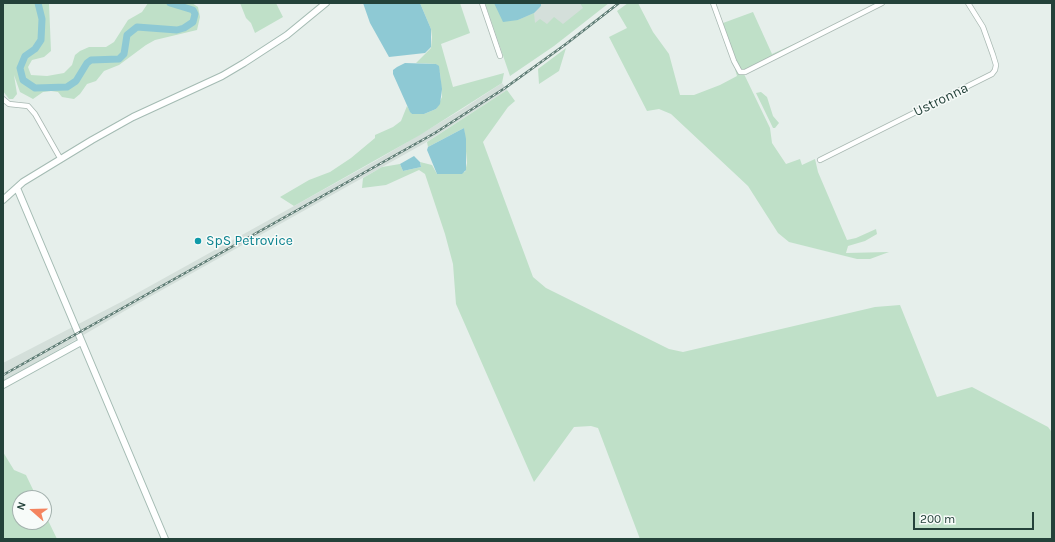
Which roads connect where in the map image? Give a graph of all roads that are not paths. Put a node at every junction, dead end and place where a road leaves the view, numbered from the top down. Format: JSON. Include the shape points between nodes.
{"nodes":[{"id":1,"x":326,"y":3,"type":"edge"},
{"id":2,"x":482,"y":3,"type":"edge"},
{"id":3,"x":713,"y":3,"type":"edge"},
{"id":4,"x":882,"y":3,"type":"edge"},
{"id":5,"x":968,"y":3,"type":"edge"},
{"id":6,"x":500,"y":56,"type":"dead end"},
{"id":7,"x":3,"y":100,"type":"edge"},
{"id":8,"x":60,"y":158,"type":"junction"},
{"id":9,"x":820,"y":160,"type":"dead end"},
{"id":10,"x":16,"y":188,"type":"junction"},
{"id":11,"x":3,"y":200,"type":"edge"},
{"id":12,"x":81,"y":342,"type":"junction"},
{"id":13,"x":3,"y":385,"type":"edge"},
{"id":14,"x":165,"y":539,"type":"edge"}],
"edges":[{"from":1,"to":8,"type":"main road","via":[[287,35],[222,76],[133,117]]},
{"from":2,"to":6,"type":"street"},
{"from":3,"to":4,"type":"street","via":[[734,61],[740,72],[745,72]]},
{"from":5,"to":9,"type":"street","name":"Ustronna","via":[[983,27],[993,55],[996,65],[992,74]]},
{"from":7,"to":8,"type":"street","via":[[9,104],[28,106]]},
{"from":8,"to":10,"type":"main road"},
{"from":10,"to":11,"type":"main road"},
{"from":10,"to":12,"type":"main road"},
{"from":12,"to":13,"type":"main road"},
{"from":12,"to":14,"type":"main road"}]}
